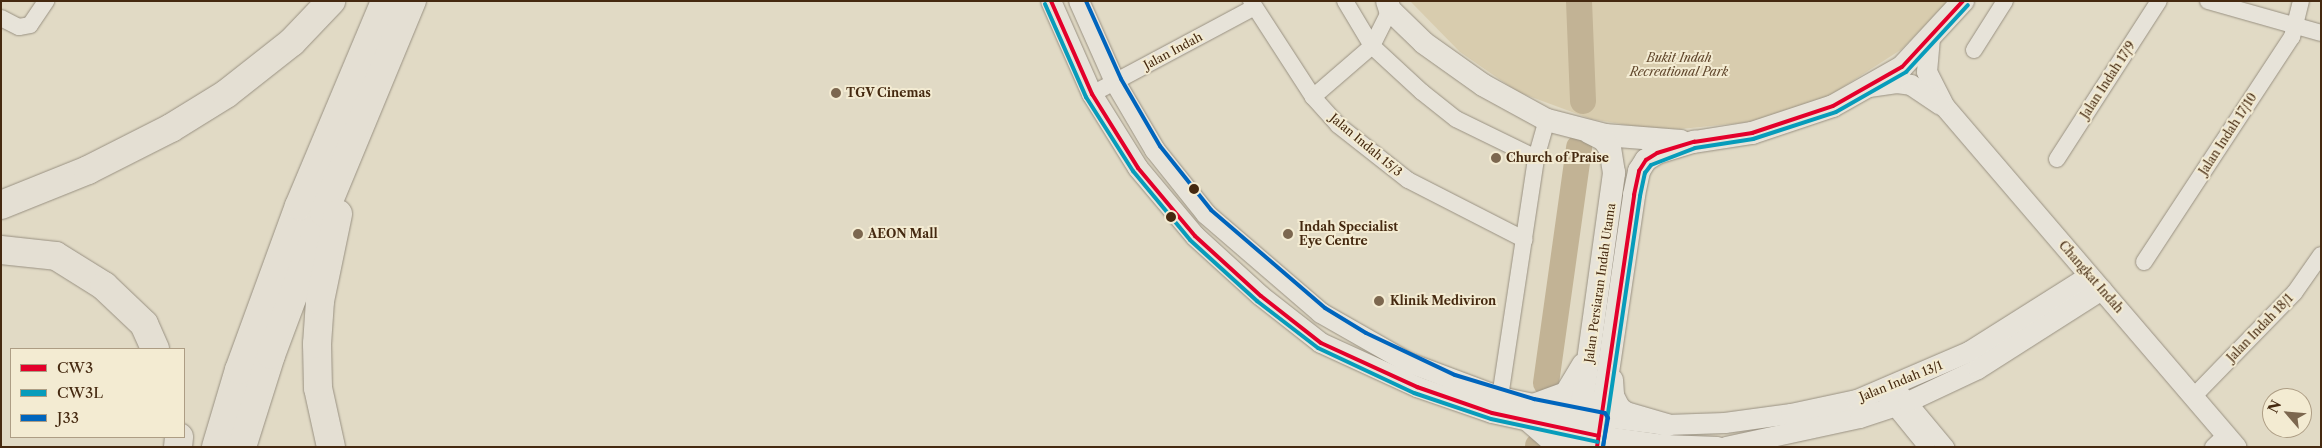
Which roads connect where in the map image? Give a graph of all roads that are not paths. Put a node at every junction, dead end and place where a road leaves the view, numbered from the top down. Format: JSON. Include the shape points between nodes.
{"nodes":[{"id":1,"x":46,"y":1,"type":"edge"},
{"id":2,"x":331,"y":1,"type":"edge"},
{"id":3,"x":385,"y":1,"type":"edge"},
{"id":4,"x":412,"y":1,"type":"edge"},
{"id":5,"x":1051,"y":1,"type":"edge"},
{"id":6,"x":1079,"y":1,"type":"edge"},
{"id":7,"x":1345,"y":1,"type":"edge"},
{"id":8,"x":1964,"y":1,"type":"edge"},
{"id":9,"x":2005,"y":1,"type":"edge"},
{"id":10,"x":2159,"y":1,"type":"edge"},
{"id":11,"x":2208,"y":1,"type":"edge"},
{"id":12,"x":2300,"y":1,"type":"edge"},
{"id":13,"x":1252,"y":5,"type":"edge"},
{"id":14,"x":1389,"y":5,"type":"edge"},
{"id":15,"x":1,"y":18,"type":"edge"},
{"id":16,"x":2294,"y":26,"type":"junction"},
{"id":17,"x":1409,"y":30,"type":"junction"},
{"id":18,"x":2321,"y":33,"type":"edge"},
{"id":19,"x":1930,"y":38,"type":"junction"},
{"id":20,"x":1376,"y":40,"type":"junction"},
{"id":21,"x":1974,"y":50,"type":"dead end"},
{"id":22,"x":1115,"y":82,"type":"junction"},
{"id":23,"x":1868,"y":87,"type":"junction"},
{"id":24,"x":376,"y":88,"type":"junction"},
{"id":25,"x":1092,"y":94,"type":"junction"},
{"id":26,"x":1313,"y":97,"type":"junction"},
{"id":27,"x":1945,"y":107,"type":"junction"},
{"id":28,"x":1547,"y":120,"type":"junction"},
{"id":29,"x":1587,"y":131,"type":"junction"},
{"id":30,"x":1694,"y":142,"type":"junction"},
{"id":31,"x":1536,"y":158,"type":"junction"},
{"id":32,"x":2057,"y":158,"type":"dead end"},
{"id":33,"x":1,"y":205,"type":"edge"},
{"id":34,"x":1525,"y":240,"type":"junction"},
{"id":35,"x":1,"y":250,"type":"edge"},
{"id":36,"x":2321,"y":255,"type":"edge"},
{"id":37,"x":2144,"y":262,"type":"dead end"},
{"id":38,"x":2096,"y":283,"type":"junction"},
{"id":39,"x":155,"y":348,"type":"edge"},
{"id":40,"x":1601,"y":349,"type":"junction"},
{"id":41,"x":1888,"y":388,"type":"junction"},
{"id":42,"x":1500,"y":397,"type":"junction"},
{"id":43,"x":2193,"y":397,"type":"junction"},
{"id":44,"x":1901,"y":404,"type":"junction"},
{"id":45,"x":1531,"y":414,"type":"junction"},
{"id":46,"x":1589,"y":432,"type":"edge"},
{"id":47,"x":1664,"y":439,"type":"edge"},
{"id":48,"x":2225,"y":443,"type":"edge"},
{"id":49,"x":216,"y":447,"type":"edge"},
{"id":50,"x":242,"y":447,"type":"edge"},
{"id":51,"x":331,"y":447,"type":"edge"},
{"id":52,"x":1560,"y":447,"type":"edge"},
{"id":53,"x":1718,"y":447,"type":"edge"},
{"id":54,"x":1726,"y":447,"type":"edge"},
{"id":55,"x":1927,"y":447,"type":"edge"},
{"id":56,"x":1946,"y":447,"type":"edge"}],
"edges":[{"from":1,"to":15,"type":"street","via":[[30,25],[18,27]]},
{"from":2,"to":33,"type":"highway","via":[[292,42],[226,94],[171,128],[88,170]]},
{"from":3,"to":49,"type":"highway","via":[[299,206]]},
{"from":4,"to":24,"type":"highway"},
{"from":5,"to":25,"type":"street"},
{"from":6,"to":22,"type":"street"},
{"from":7,"to":20,"type":"street"},
{"from":8,"to":19,"type":"main road","name":"Jalan Persiaran Indah Utama"},
{"from":9,"to":21,"type":"street"},
{"from":10,"to":32,"type":"street","name":"Jalan Indah 17/9"},
{"from":11,"to":16,"type":"street"},
{"from":12,"to":16,"type":"street","name":"Jalan Indah 17/10"},
{"from":13,"to":22,"type":"street","name":"Jalan Indah"},
{"from":13,"to":26,"type":"street","name":"Jalan Indah 15/3"},
{"from":14,"to":17,"type":"main road","name":"Jalan Persiaran Indah Utama"},
{"from":14,"to":20,"type":"street"},
{"from":16,"to":18,"type":"street"},
{"from":16,"to":37,"type":"street","name":"Jalan Indah 17/10","via":[[2292,38]]},
{"from":17,"to":20,"type":"street"},
{"from":17,"to":28,"type":"main road","name":"Jalan Persiaran Indah Utama","via":[[1483,85]]},
{"from":19,"to":23,"type":"main road","name":"Jalan Persiaran Indah Utama","via":[[1902,67]]},
{"from":19,"to":27,"type":"street","name":"Changkat Indah","via":[[1927,72]]},
{"from":20,"to":26,"type":"street"},
{"from":20,"to":31,"type":"street","via":[[1384,61],[1456,119]]},
{"from":22,"to":25,"type":"street","name":"Jalan Indah"},
{"from":22,"to":42,"type":"street","via":[[1155,150],[1206,214],[1321,313],[1407,362]]},
{"from":23,"to":27,"type":"street","name":"Changkat Indah","via":[[1897,83],[1911,86]]},
{"from":23,"to":30,"type":"main road","name":"Jalan Persiaran Indah Utama","via":[[1794,121],[1752,133]]},
{"from":24,"to":50,"type":"highway","via":[[271,355]]},
{"from":24,"to":51,"type":"highway","via":[[338,212],[320,301],[318,388]]},
{"from":25,"to":45,"type":"street","via":[[1138,168],[1195,236],[1261,296],[1321,344],[1454,401]]},
{"from":26,"to":34,"type":"street","name":"Jalan Indah 15/3","via":[[1338,125],[1408,180]]},
{"from":27,"to":38,"type":"street","name":"Changkat Indah"},
{"from":28,"to":29,"type":"main road","name":"Jalan Persiaran Indah Utama"},
{"from":28,"to":31,"type":"street"},
{"from":29,"to":30,"type":"main road","name":"Jalan Persiaran Indah Utama","via":[[1636,139]]},
{"from":29,"to":40,"type":"main road","name":"Jalan Persiaran Indah Utama","via":[[1604,140],[1610,149],[1614,172]]},
{"from":30,"to":40,"type":"main road","name":"Jalan Persiaran Indah Utama","via":[[1658,153],[1646,160],[1639,171]]},
{"from":31,"to":34,"type":"street"},
{"from":34,"to":42,"type":"street"},
{"from":35,"to":39,"type":"highway","via":[[56,256],[104,286],[144,324]]},
{"from":36,"to":43,"type":"street","name":"Jalan Indah 18/1","via":[[2295,292]]},
{"from":38,"to":41,"type":"street","name":"Jalan Indah 13/1","via":[[1984,344]]},
{"from":38,"to":43,"type":"street","name":"Changkat Indah"},
{"from":38,"to":44,"type":"street","name":"Jalan Indah 13/1","via":[[1978,370]]},
{"from":40,"to":45,"type":"main road","via":[[1566,393]]},
{"from":40,"to":46,"type":"main road","name":"Jalan Persiaran Indah Utama"},
{"from":40,"to":47,"type":"main road","via":[[1619,408]]},
{"from":41,"to":44,"type":"street"},
{"from":41,"to":47,"type":"street","name":"Jalan Indah 13/1","via":[[1857,400],[1725,423]]},
{"from":42,"to":45,"type":"street"},
{"from":43,"to":48,"type":"street","name":"Changkat Indah"},
{"from":44,"to":54,"type":"street","name":"Jalan Indah 13/1","via":[[1841,423]]},
{"from":44,"to":55,"type":"street"},
{"from":44,"to":56,"type":"street"},
{"from":45,"to":46,"type":"street","name":"Jalan Indah 13/1"},
{"from":45,"to":52,"type":"main road"},
{"from":46,"to":47,"type":"street","name":"Jalan Indah 13/1"},
{"from":47,"to":53,"type":"street","name":"Jalan Indah 13/1"}]}
